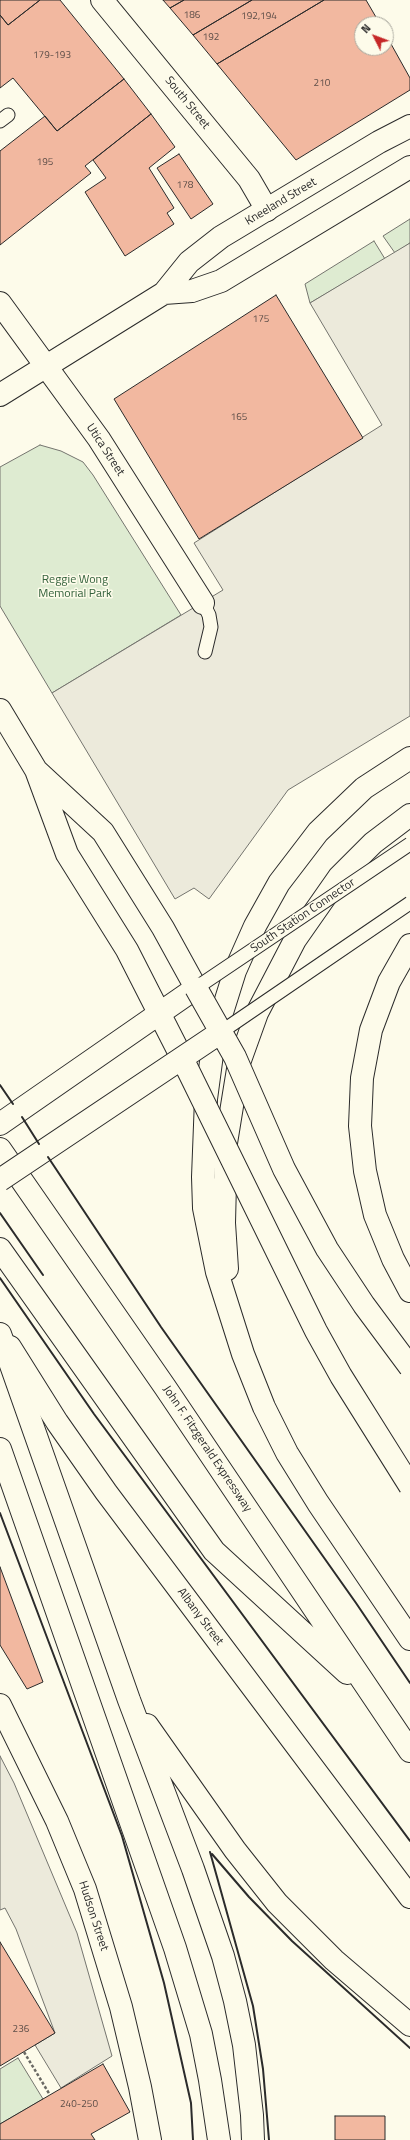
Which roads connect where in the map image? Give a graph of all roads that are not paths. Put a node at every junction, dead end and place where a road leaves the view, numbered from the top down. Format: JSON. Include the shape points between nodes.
{"nodes":[{"id":1,"x":102,"y":0,"type":"edge"},
{"id":2,"x":410,"y":126,"type":"edge"},
{"id":3,"x":410,"y":167,"type":"edge"},
{"id":4,"x":267,"y":210,"type":"junction"},
{"id":5,"x":164,"y":293,"type":"junction"},
{"id":6,"x":0,"y":303,"type":"edge"},
{"id":7,"x":46,"y":366,"type":"junction"},
{"id":8,"x":0,"y":395,"type":"edge"},
{"id":9,"x":203,"y":603,"type":"joint"},
{"id":10,"x":205,"y":652,"type":"dead end"},
{"id":11,"x":0,"y":710,"type":"edge"},
{"id":12,"x":410,"y":758,"type":"edge"},
{"id":13,"x":36,"y":770,"type":"junction"},
{"id":14,"x":410,"y":815,"type":"edge"},
{"id":15,"x":410,"y":844,"type":"edge"},
{"id":16,"x":410,"y":903,"type":"edge"},
{"id":17,"x":410,"y":945,"type":"edge"},
{"id":18,"x":196,"y":988,"type":"junction"},
{"id":19,"x":160,"y":1014,"type":"junction"},
{"id":20,"x":221,"y":1032,"type":"junction"},
{"id":21,"x":182,"y":1058,"type":"junction"},
{"id":22,"x":0,"y":1124,"type":"edge"},
{"id":23,"x":0,"y":1149,"type":"edge"},
{"id":24,"x":0,"y":1180,"type":"edge"},
{"id":25,"x":0,"y":1249,"type":"edge"},
{"id":26,"x":410,"y":1291,"type":"edge"},
{"id":27,"x":0,"y":1330,"type":"edge"},
{"id":28,"x":0,"y":1334,"type":"edge"},
{"id":29,"x":243,"y":1354,"type":"junction"},
{"id":30,"x":410,"y":1367,"type":"edge"},
{"id":31,"x":0,"y":1449,"type":"edge"},
{"id":32,"x":410,"y":1486,"type":"edge"},
{"id":33,"x":410,"y":1639,"type":"edge"},
{"id":34,"x":129,"y":1700,"type":"junction"},
{"id":35,"x":376,"y":1700,"type":"junction"},
{"id":36,"x":0,"y":1705,"type":"edge"},
{"id":37,"x":410,"y":1751,"type":"edge"},
{"id":38,"x":410,"y":1897,"type":"edge"},
{"id":39,"x":410,"y":2025,"type":"edge"},
{"id":40,"x":150,"y":2140,"type":"edge"},
{"id":41,"x":219,"y":2140,"type":"edge"},
{"id":42,"x":253,"y":2140,"type":"edge"}],
"edges":[{"from":1,"to":4,"type":"main road","name":"South Street","via":[[249,179]]},
{"from":2,"to":4,"type":"main road","name":"Kneeland Street"},
{"from":3,"to":5,"type":"main road","name":"Kneeland Street","via":[[226,278],[192,291]]},
{"from":4,"to":5,"type":"main road","name":"Kneeland Street","via":[[200,253]]},
{"from":5,"to":7,"type":"main road","name":"Kneeland Street"},
{"from":6,"to":7,"type":"main road","name":"Utica Street"},
{"from":7,"to":8,"type":"main road","name":"Kneeland Street"},
{"from":7,"to":9,"type":"main road","name":"Utica Street","via":[[99,439]]},
{"from":9,"to":10,"type":"lane","via":[[209,614],[211,627]]},
{"from":11,"to":13,"type":"main road"},
{"from":12,"to":29,"type":"main road","via":[[375,780],[348,802],[318,832],[292,864],[267,903],[248,940],[224,1004],[213,1047],[206,1099],[204,1208],[217,1272]]},
{"from":13,"to":18,"type":"main road","via":[[103,832],[163,928]]},
{"from":13,"to":19,"type":"main road","via":[[67,854],[127,950]]},
{"from":14,"to":29,"type":"main road","via":[[390,828],[357,858],[309,917],[262,1001],[239,1063],[226,1143],[224,1223],[230,1296]]},
{"from":15,"to":18,"type":"lane","name":"South Station Connector","bridge":true},
{"from":16,"to":20,"type":"lane","bridge":true},
{"from":17,"to":26,"type":"main road","via":[[389,982],[371,1030],[362,1078],[360,1126],[365,1171],[375,1215]]},
{"from":18,"to":19,"type":"main road"},
{"from":18,"to":20,"type":"main road","bridge":true},
{"from":19,"to":21,"type":"main road"},
{"from":19,"to":22,"type":"main road"},
{"from":20,"to":21,"type":"main road","bridge":true},
{"from":20,"to":30,"type":"main road","bridge":true,"via":[[235,1057],[284,1169],[327,1249]]},
{"from":21,"to":24,"type":"main road","bridge":true},
{"from":21,"to":32,"type":"main road","bridge":true,"via":[[316,1331]]},
{"from":23,"to":35,"type":"main road","name":"John F. Fitzgerald Expressway","via":[[161,1380]]},
{"from":25,"to":35,"type":"main road","via":[[214,1551]]},
{"from":27,"to":38,"type":"main road","name":"Albany Street","via":[[57,1422],[106,1492]]},
{"from":28,"to":34,"type":"main road"},
{"from":29,"to":33,"type":"main road","via":[[264,1407],[287,1453]]},
{"from":31,"to":41,"type":"main road","via":[[176,1948],[201,2034]]},
{"from":34,"to":39,"type":"main road","via":[[235,1850],[277,1903],[334,1960]]},
{"from":34,"to":42,"type":"main road","via":[[223,1956],[244,2045]]},
{"from":35,"to":37,"type":"main road","name":"John F. Fitzgerald Expressway"},
{"from":36,"to":40,"type":"main road","name":"Hudson Street","via":[[54,1814],[85,1889],[124,2021]]}]}
